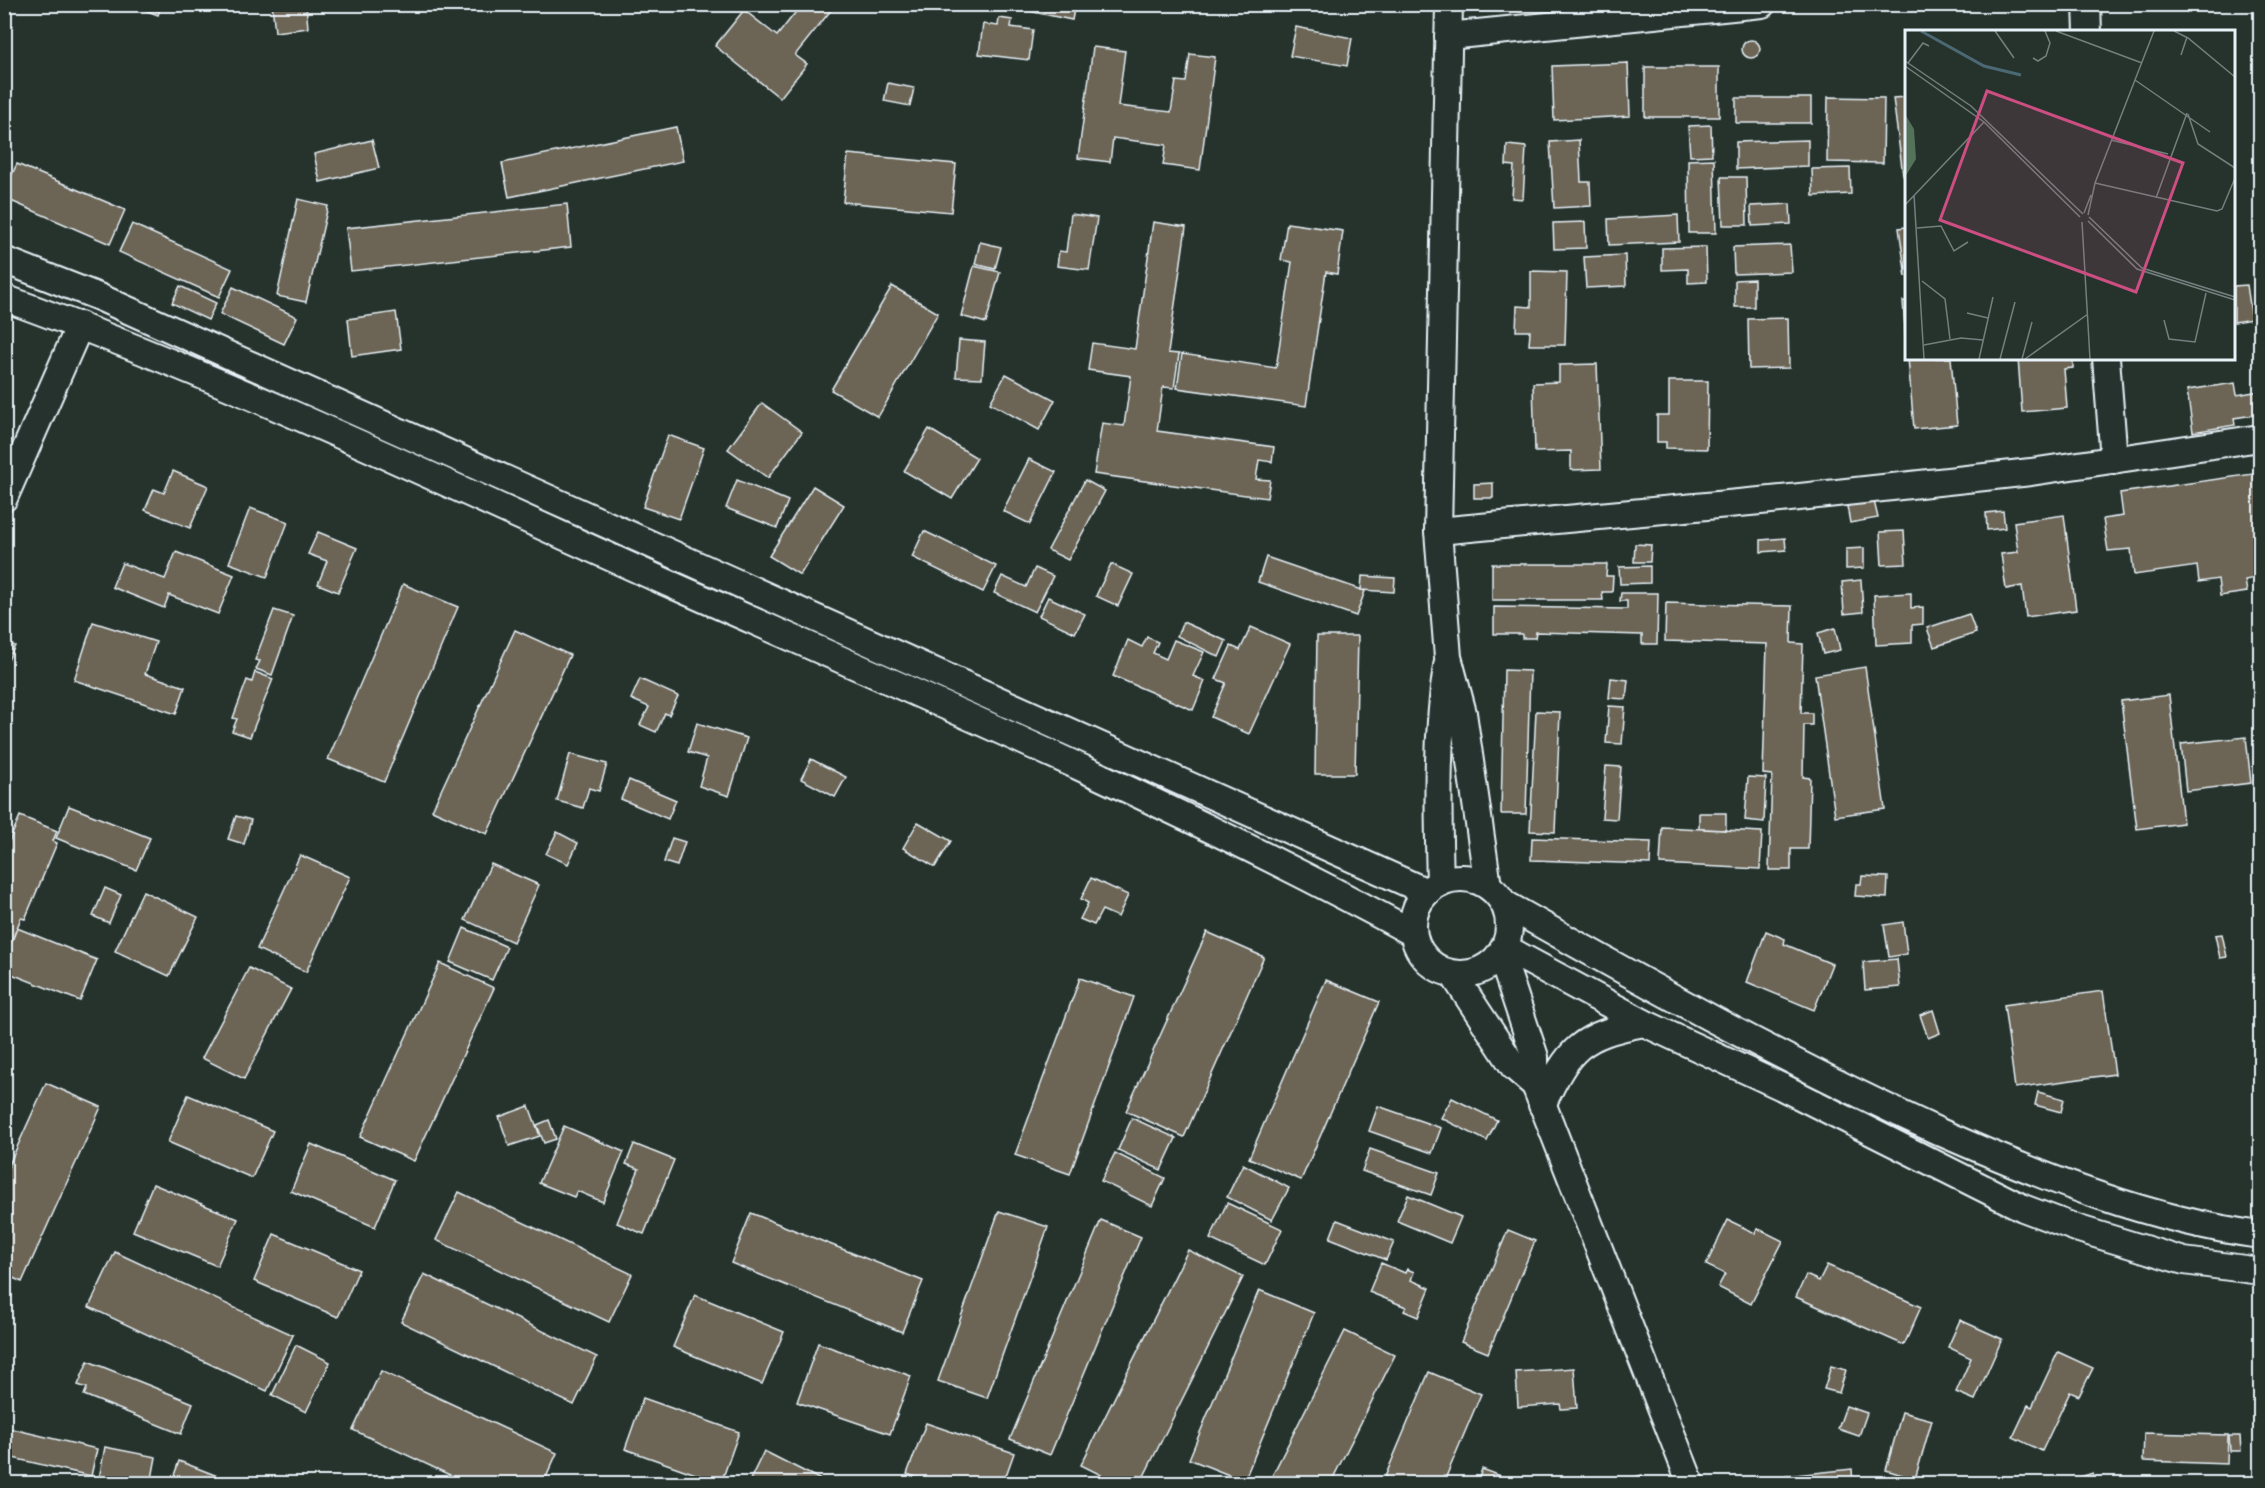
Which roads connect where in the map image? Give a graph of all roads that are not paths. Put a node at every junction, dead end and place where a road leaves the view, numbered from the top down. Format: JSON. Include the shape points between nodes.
{"nodes":[{"id":1,"x":1449,"y":4,"type":"edge"},
{"id":2,"x":1762,"y":4,"type":"edge"},
{"id":3,"x":2087,"y":4,"type":"edge"},
{"id":4,"x":2088,"y":30,"type":"edge"},
{"id":5,"x":1448,"y":36,"type":"junction"},
{"id":6,"x":4,"y":260,"type":"edge"},
{"id":7,"x":4,"y":298,"type":"edge"},
{"id":8,"x":80,"y":326,"type":"junction"},
{"id":9,"x":2106,"y":360,"type":"edge"},
{"id":10,"x":2260,"y":438,"type":"edge"},
{"id":11,"x":2114,"y":460,"type":"junction"},
{"id":12,"x":4,"y":498,"type":"edge"},
{"id":13,"x":1438,"y":531,"type":"junction"},
{"id":14,"x":1448,"y":657,"type":"junction"},
{"id":15,"x":1434,"y":887,"type":"junction"},
{"id":16,"x":1496,"y":895,"type":"junction"},
{"id":17,"x":1413,"y":933,"type":"junction"},
{"id":18,"x":1503,"y":952,"type":"junction"},
{"id":19,"x":1453,"y":974,"type":"junction"},
{"id":20,"x":1644,"y":1023,"type":"junction"},
{"id":21,"x":1539,"y":1095,"type":"junction"},
{"id":22,"x":2260,"y":1235,"type":"edge"},
{"id":23,"x":2260,"y":1271,"type":"edge"},
{"id":24,"x":1691,"y":1484,"type":"edge"}],
"edges":[{"from":1,"to":5,"type":"street"},
{"from":2,"to":5,"type":"street"},
{"from":3,"to":4,"type":"street"},
{"from":5,"to":13,"type":"street"},
{"from":6,"to":15,"type":"street","via":[[99,297]]},
{"from":7,"to":8,"type":"street"},
{"from":8,"to":12,"type":"street"},
{"from":8,"to":17,"type":"street","via":[[272,406],[1190,817]]},
{"from":9,"to":11,"type":"street"},
{"from":10,"to":11,"type":"street"},
{"from":11,"to":13,"type":"street","via":[[1770,501]]},
{"from":13,"to":14,"type":"street"},
{"from":14,"to":15,"type":"street","via":[[1440,714]]},
{"from":14,"to":16,"type":"street","via":[[1463,713]]},
{"from":15,"to":16,"type":"street","via":[[1460,878]]},
{"from":15,"to":17,"type":"street","via":[[1415,911]]},
{"from":16,"to":18,"type":"street","via":[[1509,919],[1510,934]]},
{"from":16,"to":22,"type":"street","via":[[1697,1013],[1853,1093],[2004,1160],[2138,1210]]},
{"from":17,"to":19,"type":"street","via":[[1426,960]]},
{"from":18,"to":19,"type":"street","via":[[1480,971]]},
{"from":18,"to":20,"type":"street"},
{"from":18,"to":21,"type":"street","via":[[1535,1057]]},
{"from":19,"to":21,"type":"street","via":[[1514,1067]]},
{"from":20,"to":21,"type":"street","via":[[1612,1029],[1589,1039],[1575,1050]]},
{"from":20,"to":23,"type":"street","via":[[1782,1087],[2023,1208],[2184,1261]]},
{"from":21,"to":24,"type":"street"}]}
